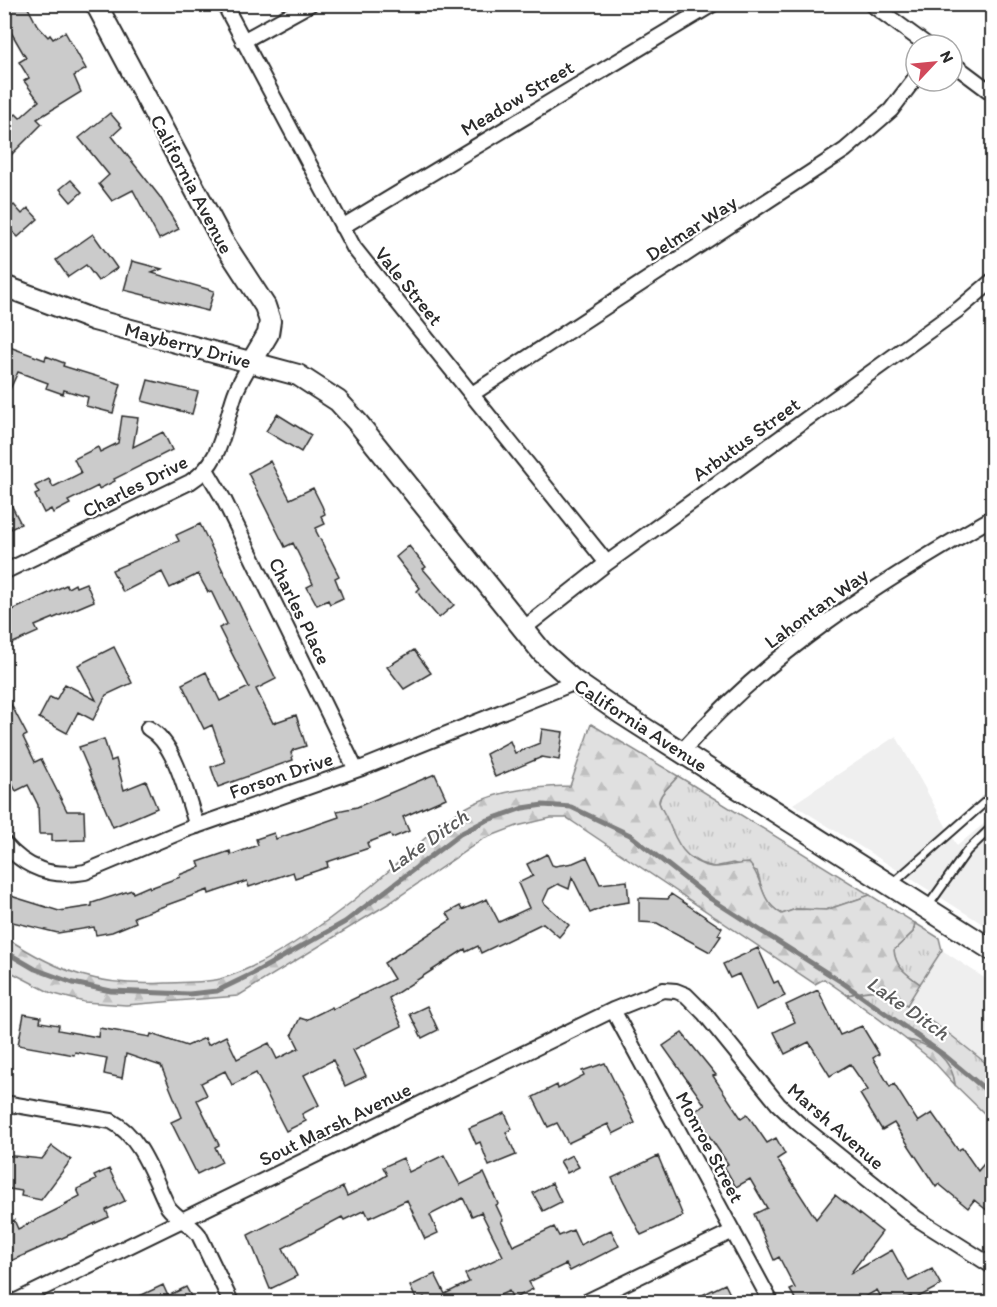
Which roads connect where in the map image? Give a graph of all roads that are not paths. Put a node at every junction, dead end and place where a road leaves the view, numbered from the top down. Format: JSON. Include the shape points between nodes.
{"nodes":[{"id":1,"x":96,"y":4,"type":"edge"},
{"id":2,"x":224,"y":4,"type":"edge"},
{"id":3,"x":310,"y":4,"type":"edge"},
{"id":4,"x":713,"y":4,"type":"edge"},
{"id":5,"x":871,"y":4,"type":"edge"},
{"id":6,"x":911,"y":33,"type":"edge"},
{"id":7,"x":243,"y":41,"type":"junction"},
{"id":8,"x":964,"y":72,"type":"edge"},
{"id":9,"x":904,"y":93,"type":"edge"},
{"id":10,"x":993,"y":93,"type":"edge"},
{"id":11,"x":342,"y":228,"type":"junction"},
{"id":12,"x":993,"y":281,"type":"edge"},
{"id":13,"x":4,"y":286,"type":"edge"},
{"id":14,"x":252,"y":361,"type":"junction"},
{"id":15,"x":472,"y":394,"type":"junction"},
{"id":16,"x":358,"y":423,"type":"joint"},
{"id":17,"x":207,"y":471,"type":"junction"},
{"id":18,"x":993,"y":518,"type":"edge"},
{"id":19,"x":607,"y":563,"type":"junction"},
{"id":20,"x":4,"y":572,"type":"edge"},
{"id":21,"x":523,"y":629,"type":"junction"},
{"id":22,"x":576,"y":682,"type":"junction"},
{"id":23,"x":148,"y":728,"type":"dead end"},
{"id":24,"x":681,"y":752,"type":"junction"},
{"id":25,"x":356,"y":770,"type":"junction"},
{"id":26,"x":993,"y":796,"type":"edge"},
{"id":27,"x":197,"y":826,"type":"junction"},
{"id":28,"x":993,"y":827,"type":"edge"},
{"id":29,"x":4,"y":843,"type":"edge"},
{"id":30,"x":890,"y":886,"type":"junction"},
{"id":31,"x":927,"y":909,"type":"junction"},
{"id":32,"x":993,"y":950,"type":"edge"},
{"id":33,"x":676,"y":991,"type":"joint"},
{"id":34,"x":613,"y":1010,"type":"junction"},
{"id":35,"x":4,"y":1103,"type":"edge"},
{"id":36,"x":183,"y":1220,"type":"junction"},
{"id":37,"x":733,"y":1231,"type":"junction"},
{"id":38,"x":993,"y":1266,"type":"edge"},
{"id":39,"x":14,"y":1302,"type":"edge"},
{"id":40,"x":231,"y":1302,"type":"edge"},
{"id":41,"x":585,"y":1302,"type":"edge"},
{"id":42,"x":771,"y":1302,"type":"edge"}],
"edges":[{"from":1,"to":14,"type":"main road","name":"California Avenue","via":[[222,240],[265,306],[270,321],[268,334]]},
{"from":2,"to":7,"type":"street","name":"Vale Street"},
{"from":3,"to":7,"type":"street"},
{"from":4,"to":11,"type":"street","name":"Meadow Street"},
{"from":5,"to":6,"type":"street"},
{"from":7,"to":11,"type":"street","name":"Vale Street"},
{"from":8,"to":10,"type":"street"},
{"from":9,"to":15,"type":"street","name":"Delmar Way","via":[[891,110],[845,150]]},
{"from":11,"to":15,"type":"street","name":"Vale Street","via":[[366,264]]},
{"from":12,"to":19,"type":"street","name":"Arbutus Street"},
{"from":13,"to":14,"type":"main road","name":"Mayberry Drive","via":[[94,320]]},
{"from":14,"to":16,"type":"main road","name":"Mayberry Drive","via":[[313,383],[338,400]]},
{"from":14,"to":17,"type":"street","name":"Charles Drive","via":[[236,391],[217,453]]},
{"from":15,"to":19,"type":"street","name":"Vale Street"},
{"from":16,"to":21,"type":"main road","name":"California Avenue"},
{"from":17,"to":20,"type":"street","name":"Charles Drive"},
{"from":17,"to":25,"type":"street","name":"Charles Place"},
{"from":18,"to":24,"type":"street","name":"Lahontan Way","via":[[831,616],[750,683]]},
{"from":19,"to":21,"type":"street","name":"Arbutus Street"},
{"from":21,"to":22,"type":"main road","name":"California Avenue"},
{"from":22,"to":24,"type":"main road","name":"California Avenue"},
{"from":22,"to":25,"type":"street","name":"Forson Drive"},
{"from":23,"to":27,"type":"street","via":[[169,748]]},
{"from":24,"to":30,"type":"main road","name":"California Avenue"},
{"from":25,"to":27,"type":"street","name":"Forson Drive"},
{"from":26,"to":30,"type":"lane"},
{"from":27,"to":29,"type":"street","name":"Forson Drive","via":[[98,868],[69,875],[26,864]]},
{"from":28,"to":31,"type":"lane","via":[[967,851]]},
{"from":30,"to":31,"type":"main road","name":"California Avenue"},
{"from":31,"to":32,"type":"main road","name":"California Avenue"},
{"from":33,"to":34,"type":"street","name":"Sout Marsh Avenue","via":[[651,993]]},
{"from":33,"to":38,"type":"street","name":"Marsh Avenue","via":[[695,1002],[798,1123],[916,1218]]},
{"from":34,"to":36,"type":"street","name":"Sout Marsh Avenue"},
{"from":34,"to":37,"type":"street","name":"Monroe Street"},
{"from":35,"to":36,"type":"street","via":[[111,1121],[123,1128],[133,1137],[168,1207]]},
{"from":36,"to":39,"type":"street","name":"Sout Marsh Avenue"},
{"from":36,"to":40,"type":"street","via":[[199,1235]]},
{"from":37,"to":41,"type":"street"},
{"from":37,"to":42,"type":"street","name":"Monroe Street"}]}
